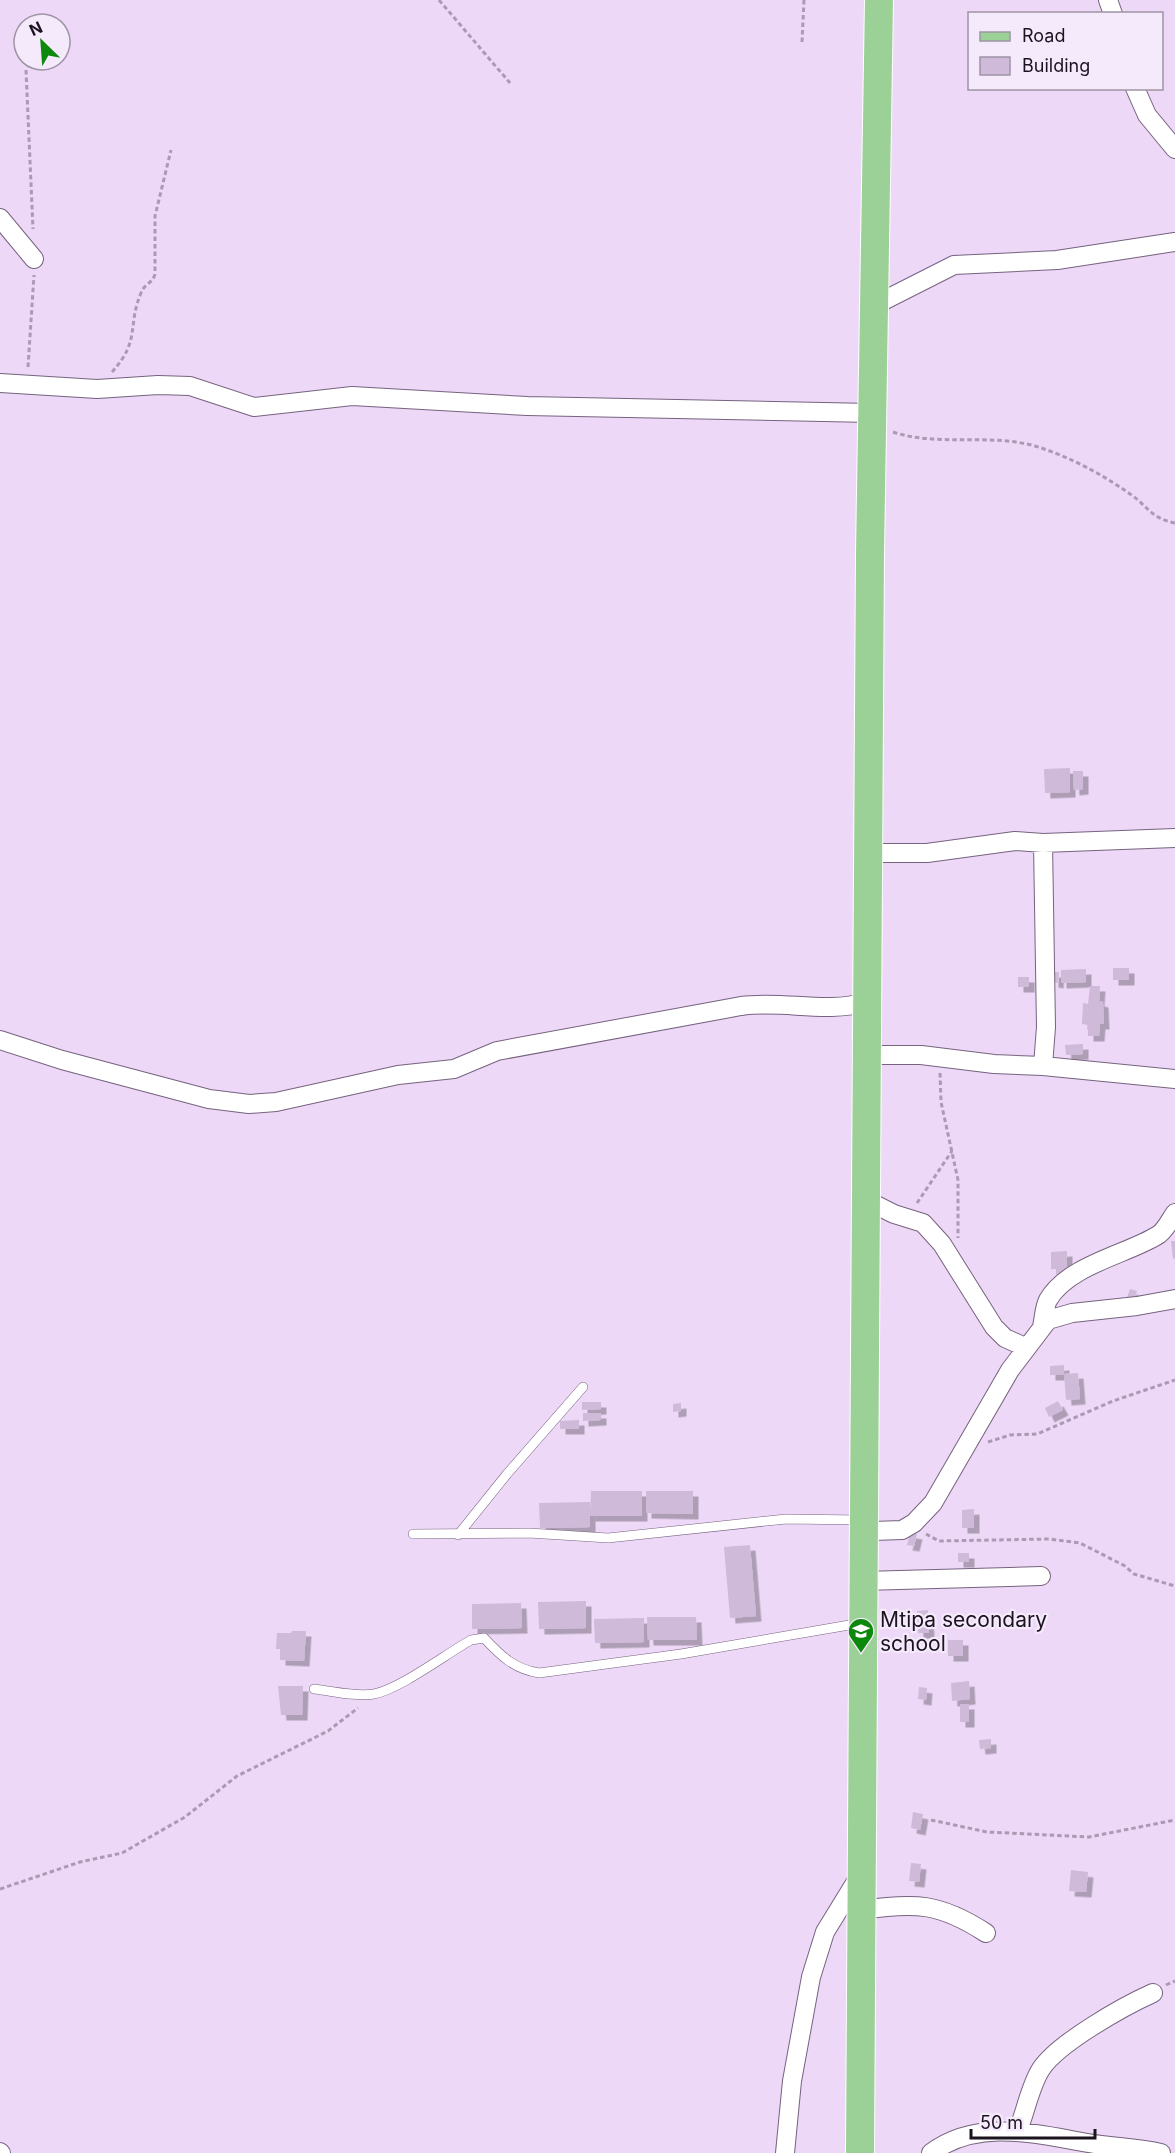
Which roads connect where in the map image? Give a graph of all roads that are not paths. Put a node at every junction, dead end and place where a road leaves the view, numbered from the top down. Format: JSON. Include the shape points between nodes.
{"nodes":[{"id":1,"x":879,"y":0,"type":"edge"},
{"id":2,"x":1136,"y":90,"type":"edge"},
{"id":3,"x":1175,"y":149,"type":"edge"},
{"id":4,"x":0,"y":218,"type":"edge"},
{"id":5,"x":1175,"y":242,"type":"edge"},
{"id":6,"x":34,"y":259,"type":"dead end"},
{"id":7,"x":875,"y":305,"type":"junction"},
{"id":8,"x":0,"y":383,"type":"edge"},
{"id":9,"x":872,"y":419,"type":"junction"},
{"id":10,"x":1175,"y":838,"type":"edge"},
{"id":11,"x":1042,"y":843,"type":"junction"},
{"id":12,"x":868,"y":853,"type":"junction"},
{"id":13,"x":867,"y":1002,"type":"junction"},
{"id":14,"x":0,"y":1040,"type":"edge"},
{"id":15,"x":867,"y":1055,"type":"junction"},
{"id":16,"x":1043,"y":1066,"type":"junction"},
{"id":17,"x":1175,"y":1079,"type":"edge"},
{"id":18,"x":866,"y":1200,"type":"junction"},
{"id":19,"x":1175,"y":1213,"type":"edge"},
{"id":20,"x":1175,"y":1299,"type":"edge"},
{"id":21,"x":1042,"y":1327,"type":"junction"},
{"id":22,"x":1025,"y":1347,"type":"junction"},
{"id":23,"x":583,"y":1387,"type":"dead end"},
{"id":24,"x":864,"y":1521,"type":"junction"},
{"id":25,"x":413,"y":1534,"type":"dead end"},
{"id":26,"x":458,"y":1535,"type":"junction"},
{"id":27,"x":1041,"y":1576,"type":"dead end"},
{"id":28,"x":863,"y":1581,"type":"junction"},
{"id":29,"x":863,"y":1623,"type":"junction"},
{"id":30,"x":314,"y":1689,"type":"dead end"},
{"id":31,"x":862,"y":1872,"type":"junction"},
{"id":32,"x":861,"y":1910,"type":"junction"},
{"id":33,"x":986,"y":1933,"type":"dead end"},
{"id":34,"x":1153,"y":1993,"type":"dead end"},
{"id":35,"x":1018,"y":2130,"type":"junction"},
{"id":36,"x":785,"y":2153,"type":"edge"},
{"id":37,"x":860,"y":2153,"type":"edge"},
{"id":38,"x":931,"y":2153,"type":"edge"},
{"id":39,"x":1161,"y":2153,"type":"edge"}],
"edges":[{"from":1,"to":7,"type":"main road"},
{"from":2,"to":3,"type":"street","via":[[1147,115]]},
{"from":4,"to":6,"type":"street"},
{"from":5,"to":7,"type":"street","via":[[1057,260],[954,265]]},
{"from":7,"to":9,"type":"main road"},
{"from":8,"to":9,"type":"street","via":[[97,388],[190,386],[254,407],[352,396]]},
{"from":9,"to":12,"type":"main road"},
{"from":10,"to":11,"type":"street"},
{"from":11,"to":12,"type":"street","via":[[1015,841],[927,853]]},
{"from":11,"to":16,"type":"street","via":[[1046,1027]]},
{"from":12,"to":13,"type":"main road"},
{"from":13,"to":14,"type":"street","via":[[828,1009],[764,1003],[741,1006],[497,1051],[454,1069],[398,1075],[276,1102],[249,1104],[209,1099]]},
{"from":13,"to":15,"type":"main road"},
{"from":15,"to":16,"type":"street","via":[[921,1054]]},
{"from":15,"to":18,"type":"main road"},
{"from":16,"to":17,"type":"street"},
{"from":18,"to":22,"type":"street","via":[[922,1223],[942,1244],[994,1327],[1005,1338]]},
{"from":18,"to":24,"type":"main road"},
{"from":19,"to":21,"type":"street","via":[[1159,1235],[1110,1255],[1052,1294]]},
{"from":20,"to":21,"type":"street","via":[[1072,1313],[1048,1320]]},
{"from":21,"to":22,"type":"street"},
{"from":22,"to":24,"type":"street","via":[[933,1503],[902,1530],[873,1531]]},
{"from":23,"to":26,"type":"lane"},
{"from":24,"to":26,"type":"lane","via":[[786,1519],[608,1538],[529,1533]]},
{"from":24,"to":28,"type":"main road"},
{"from":25,"to":26,"type":"lane"},
{"from":27,"to":28,"type":"street"},
{"from":28,"to":29,"type":"main road"},
{"from":29,"to":30,"type":"lane","via":[[539,1673],[521,1670],[480,1637],[378,1692],[357,1695]]},
{"from":29,"to":31,"type":"main road"},
{"from":31,"to":32,"type":"main road"},
{"from":31,"to":36,"type":"street","via":[[825,1932],[811,1977],[801,2020]]},
{"from":32,"to":33,"type":"street","via":[[904,1904],[926,1906],[966,1920]]},
{"from":32,"to":37,"type":"main road"},
{"from":34,"to":35,"type":"street","via":[[1054,2054],[1040,2070]]},
{"from":35,"to":38,"type":"street","via":[[980,2134]]},
{"from":35,"to":39,"type":"street"}]}
